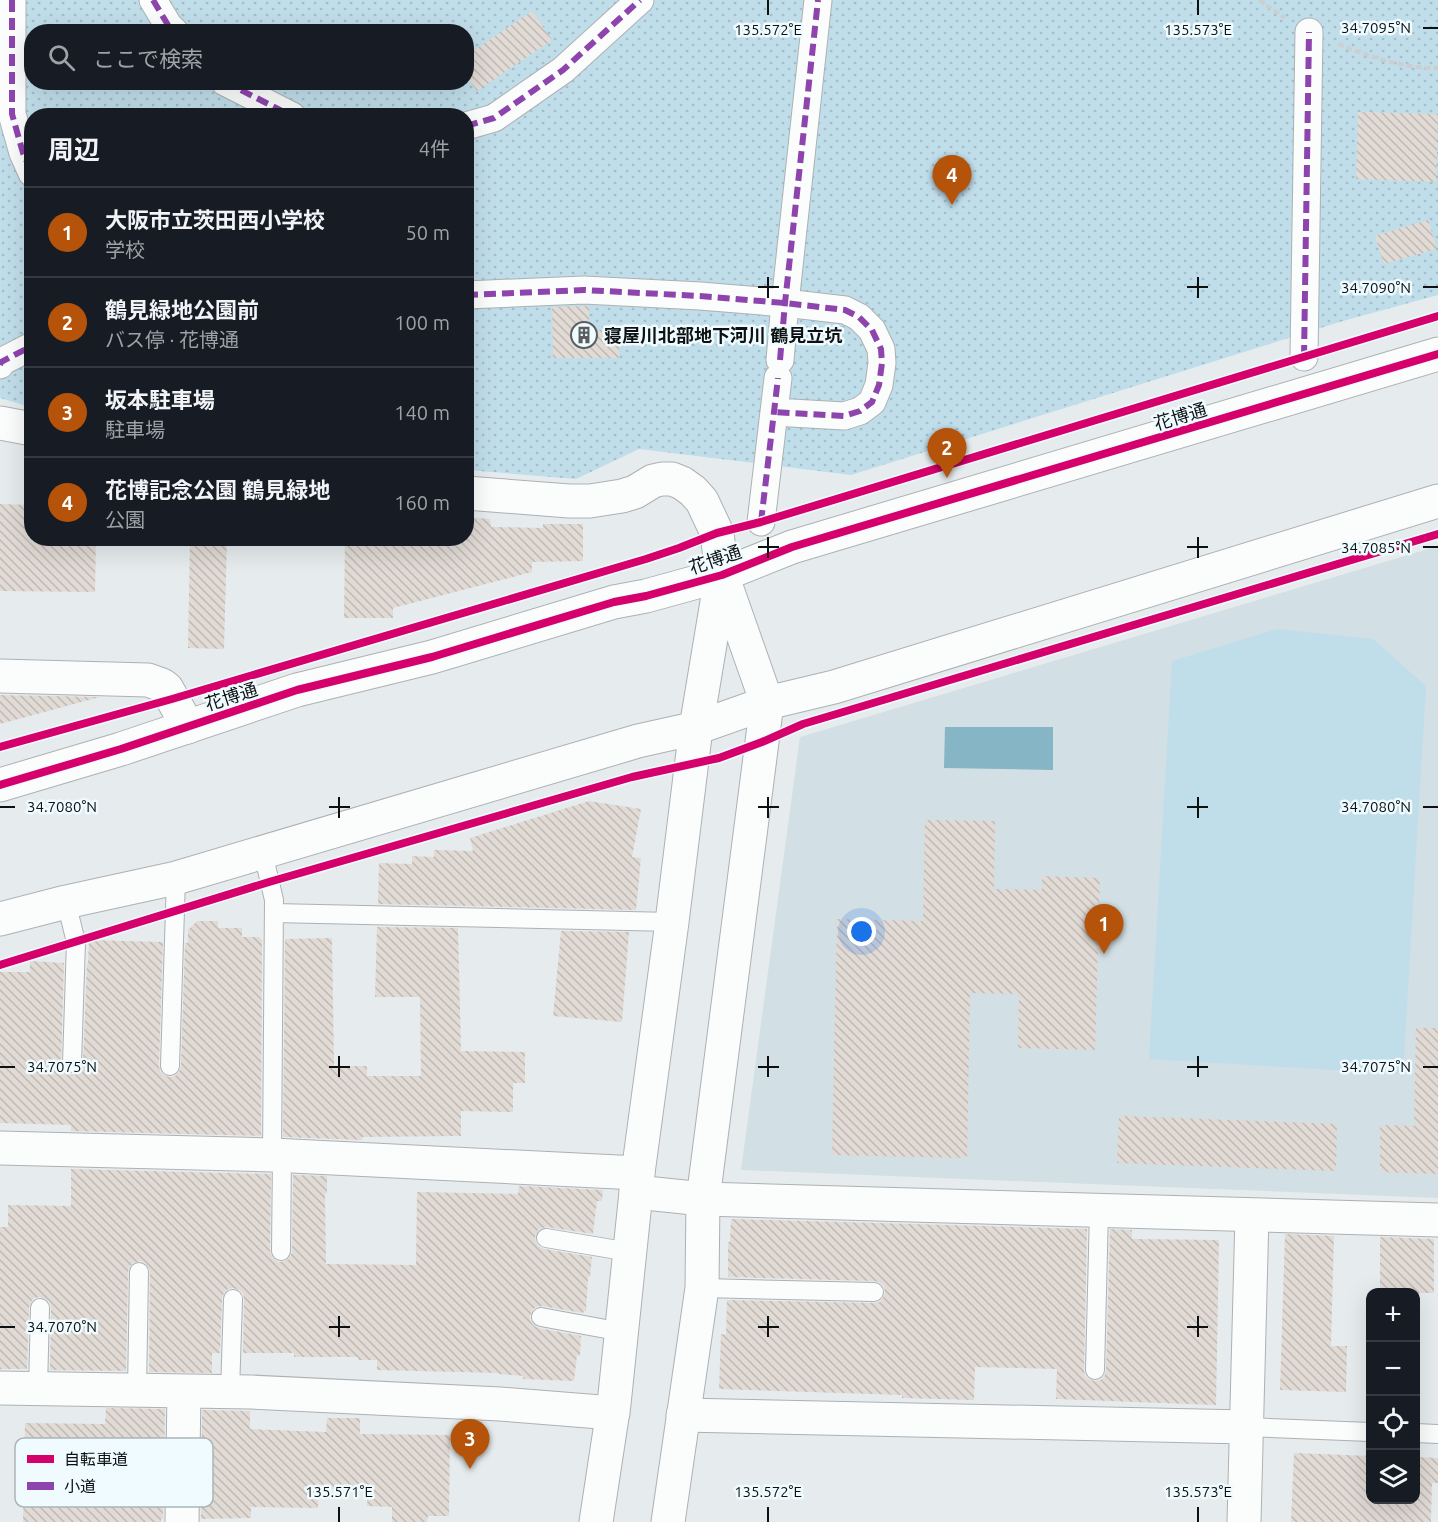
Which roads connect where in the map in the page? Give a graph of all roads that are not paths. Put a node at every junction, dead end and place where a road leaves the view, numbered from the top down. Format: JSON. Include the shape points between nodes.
{"nodes":[{"id":1,"x":12,"y":0,"type":"edge"},
{"id":2,"x":153,"y":0,"type":"edge"},
{"id":3,"x":639,"y":0,"type":"edge"},
{"id":4,"x":818,"y":0,"type":"edge"},
{"id":5,"x":167,"y":24,"type":"edge"},
{"id":6,"x":1309,"y":32,"type":"road end"},
{"id":7,"x":241,"y":90,"type":"edge"},
{"id":8,"x":276,"y":108,"type":"edge"},
{"id":9,"x":474,"y":124,"type":"edge"},
{"id":10,"x":24,"y":155,"type":"edge"},
{"id":11,"x":474,"y":295,"type":"edge"},
{"id":12,"x":785,"y":303,"type":"junction"},
{"id":13,"x":24,"y":350,"type":"edge"},
{"id":14,"x":1438,"y":354,"type":"edge"},
{"id":15,"x":1304,"y":357,"type":"dead end"},
{"id":16,"x":0,"y":365,"type":"edge"},
{"id":17,"x":774,"y":412,"type":"junction"},
{"id":18,"x":0,"y":423,"type":"edge"},
{"id":19,"x":24,"y":428,"type":"edge"},
{"id":20,"x":474,"y":494,"type":"edge"},
{"id":21,"x":1438,"y":501,"type":"edge"},
{"id":22,"x":761,"y":522,"type":"dead end"},
{"id":23,"x":722,"y":575,"type":"junction"},
{"id":24,"x":0,"y":676,"type":"edge"},
{"id":25,"x":767,"y":703,"type":"junction"},
{"id":26,"x":188,"y":726,"type":"junction"},
{"id":27,"x":696,"y":728,"type":"junction"},
{"id":28,"x":0,"y":785,"type":"edge"},
{"id":29,"x":263,"y":853,"type":"junction"},
{"id":30,"x":176,"y":878,"type":"junction"},
{"id":31,"x":66,"y":902,"type":"junction"},
{"id":32,"x":274,"y":913,"type":"junction"},
{"id":33,"x":0,"y":919,"type":"edge"},
{"id":34,"x":672,"y":922,"type":"junction"},
{"id":35,"x":72,"y":1063,"type":"dead end"},
{"id":36,"x":170,"y":1066,"type":"dead end"},
{"id":37,"x":0,"y":1148,"type":"edge"},
{"id":38,"x":277,"y":1155,"type":"junction"},
{"id":39,"x":637,"y":1182,"type":"junction"},
{"id":40,"x":703,"y":1199,"type":"junction"},
{"id":41,"x":1099,"y":1211,"type":"junction"},
{"id":42,"x":1252,"y":1215,"type":"junction"},
{"id":43,"x":1438,"y":1220,"type":"edge"},
{"id":44,"x":546,"y":1238,"type":"dead end"},
{"id":45,"x":282,"y":1251,"type":"dead end"},
{"id":46,"x":630,"y":1252,"type":"junction"},
{"id":47,"x":139,"y":1272,"type":"dead end"},
{"id":48,"x":702,"y":1288,"type":"junction"},
{"id":49,"x":874,"y":1292,"type":"dead end"},
{"id":50,"x":233,"y":1299,"type":"dead end"},
{"id":51,"x":40,"y":1308,"type":"dead end"},
{"id":52,"x":541,"y":1317,"type":"dead end"},
{"id":53,"x":622,"y":1332,"type":"junction"},
{"id":54,"x":1095,"y":1370,"type":"dead end"},
{"id":55,"x":0,"y":1388,"type":"edge"},
{"id":56,"x":38,"y":1389,"type":"junction"},
{"id":57,"x":137,"y":1390,"type":"junction"},
{"id":58,"x":184,"y":1391,"type":"junction"},
{"id":59,"x":230,"y":1392,"type":"junction"},
{"id":60,"x":613,"y":1413,"type":"junction"},
{"id":61,"x":683,"y":1415,"type":"junction"},
{"id":62,"x":1246,"y":1427,"type":"junction"},
{"id":63,"x":1366,"y":1432,"type":"edge"},
{"id":64,"x":1420,"y":1433,"type":"edge"},
{"id":65,"x":1438,"y":1434,"type":"edge"},
{"id":66,"x":183,"y":1438,"type":"edge"},
{"id":67,"x":182,"y":1507,"type":"edge"},
{"id":68,"x":182,"y":1522,"type":"edge"},
{"id":69,"x":596,"y":1522,"type":"edge"},
{"id":70,"x":668,"y":1522,"type":"edge"},
{"id":71,"x":1244,"y":1522,"type":"edge"}],
"edges":[{"from":1,"to":10,"type":"street","via":[[12,114]]},
{"from":2,"to":5,"type":"street"},
{"from":3,"to":9,"type":"street","via":[[563,70],[494,118]]},
{"from":4,"to":12,"type":"street"},
{"from":6,"to":15,"type":"street"},
{"from":7,"to":8,"type":"street"},
{"from":11,"to":12,"type":"street","via":[[584,290]]},
{"from":12,"to":17,"type":"street"},
{"from":12,"to":17,"type":"street","via":[[845,310],[859,317],[877,339],[882,363],[872,402],[860,411],[844,416]]},
{"from":13,"to":16,"type":"street"},
{"from":14,"to":23,"type":"street","name":"花博通","via":[[792,547]]},
{"from":17,"to":22,"type":"street"},
{"from":18,"to":19,"type":"street"},
{"from":20,"to":23,"type":"street","via":[[590,501],[622,496],[653,481],[672,479],[702,501],[717,533]]},
{"from":21,"to":25,"type":"street","via":[[834,687]]},
{"from":23,"to":25,"type":"street"},
{"from":23,"to":26,"type":"street","name":"花博通","via":[[614,602],[432,657],[297,690]]},
{"from":23,"to":27,"type":"street"},
{"from":24,"to":26,"type":"street","via":[[148,680],[166,689]]},
{"from":25,"to":27,"type":"street"},
{"from":25,"to":40,"type":"street"},
{"from":26,"to":28,"type":"street","name":"花博通"},
{"from":27,"to":29,"type":"street","via":[[638,741]]},
{"from":27,"to":34,"type":"street"},
{"from":29,"to":30,"type":"street"},
{"from":29,"to":32,"type":"lane"},
{"from":30,"to":31,"type":"street"},
{"from":30,"to":36,"type":"lane"},
{"from":31,"to":33,"type":"street"},
{"from":31,"to":35,"type":"lane","via":[[76,942]]},
{"from":32,"to":34,"type":"lane"},
{"from":32,"to":38,"type":"lane"},
{"from":34,"to":39,"type":"street"},
{"from":37,"to":38,"type":"street"},
{"from":38,"to":39,"type":"street"},
{"from":38,"to":45,"type":"lane"},
{"from":39,"to":40,"type":"street"},
{"from":39,"to":46,"type":"street"},
{"from":40,"to":41,"type":"street"},
{"from":40,"to":48,"type":"street"},
{"from":41,"to":42,"type":"street"},
{"from":41,"to":54,"type":"lane"},
{"from":42,"to":43,"type":"street"},
{"from":42,"to":62,"type":"street"},
{"from":44,"to":46,"type":"lane"},
{"from":46,"to":53,"type":"street"},
{"from":47,"to":57,"type":"lane"},
{"from":48,"to":49,"type":"lane"},
{"from":48,"to":61,"type":"street"},
{"from":50,"to":59,"type":"lane"},
{"from":51,"to":56,"type":"lane"},
{"from":52,"to":53,"type":"lane"},
{"from":53,"to":60,"type":"street"},
{"from":55,"to":56,"type":"street"},
{"from":56,"to":57,"type":"street"},
{"from":57,"to":58,"type":"street"},
{"from":58,"to":59,"type":"street"},
{"from":58,"to":66,"type":"street"},
{"from":59,"to":60,"type":"street"},
{"from":60,"to":69,"type":"street"},
{"from":61,"to":62,"type":"street"},
{"from":61,"to":70,"type":"street"},
{"from":62,"to":63,"type":"lane"},
{"from":62,"to":71,"type":"street"},
{"from":64,"to":65,"type":"lane"},
{"from":67,"to":68,"type":"street"}]}
